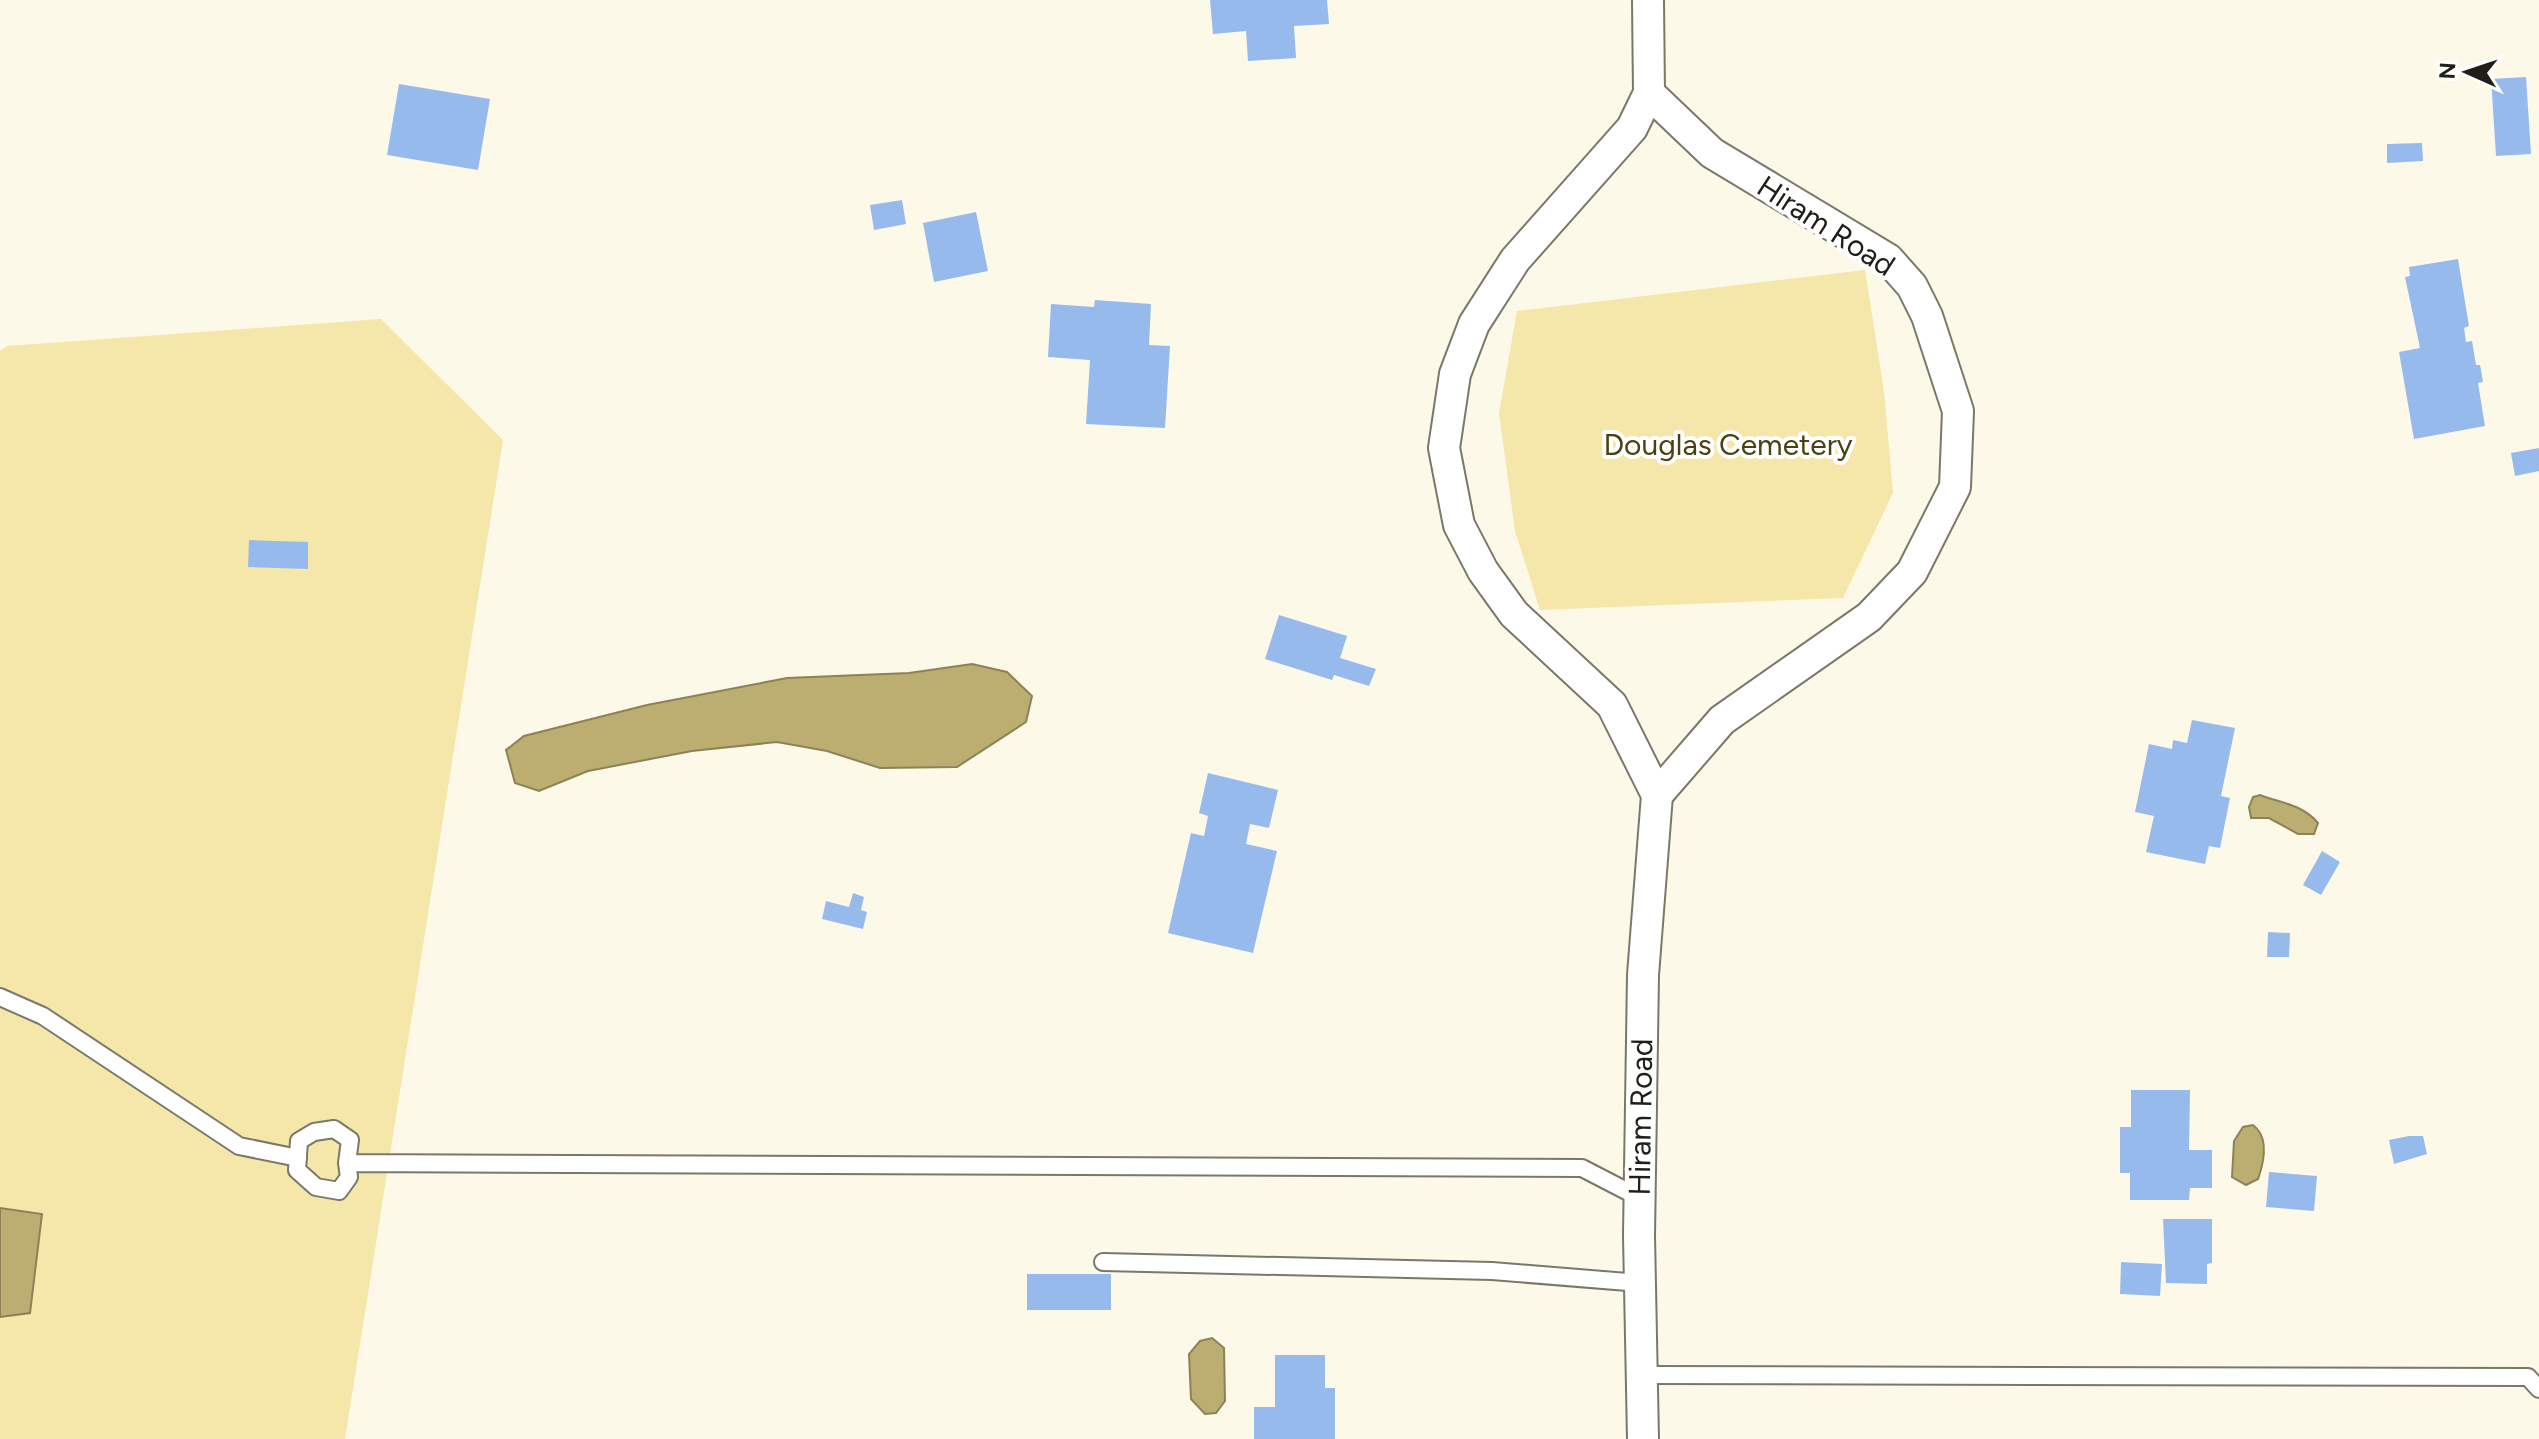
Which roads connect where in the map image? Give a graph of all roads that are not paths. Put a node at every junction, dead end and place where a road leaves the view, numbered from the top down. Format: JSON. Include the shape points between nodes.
{"nodes":[{"id":1,"x":1648,"y":0,"type":"edge"},
{"id":2,"x":1649,"y":93,"type":"junction"},
{"id":3,"x":1657,"y":795,"type":"junction"},
{"id":4,"x":0,"y":997,"type":"edge"},
{"id":5,"x":298,"y":1158,"type":"junction"},
{"id":6,"x":347,"y":1163,"type":"junction"},
{"id":7,"x":1640,"y":1198,"type":"junction"},
{"id":8,"x":1103,"y":1262,"type":"dead end"},
{"id":9,"x":1640,"y":1283,"type":"junction"},
{"id":10,"x":1642,"y":1375,"type":"junction"},
{"id":11,"x":2535,"y":1381,"type":"edge"},
{"id":12,"x":1643,"y":1439,"type":"edge"}],
"edges":[{"from":1,"to":2,"type":"street"},
{"from":2,"to":3,"type":"street","via":[[1632,128],[1515,260],[1474,324],[1455,374],[1444,448],[1459,525],[1483,571],[1514,614],[1612,705]]},
{"from":2,"to":3,"type":"street","name":"Hiram Road","via":[[1712,153],[1888,259],[1912,286],[1927,316],[1958,411],[1955,487],[1912,572],[1869,617],[1722,720]]},
{"from":3,"to":7,"type":"street","name":"Hiram Road","via":[[1643,975]]},
{"from":4,"to":5,"type":"lane","via":[[43,1016],[239,1146]]},
{"from":5,"to":6,"type":"lane","via":[[297,1170],[316,1187],[339,1191],[349,1177]]},
{"from":5,"to":6,"type":"lane","via":[[299,1141],[334,1129],[350,1140]]},
{"from":6,"to":7,"type":"lane","via":[[1582,1168]]},
{"from":7,"to":9,"type":"street","name":"Hiram Road"},
{"from":8,"to":9,"type":"lane","via":[[1492,1271]]},
{"from":9,"to":10,"type":"street","name":"Hiram Road"},
{"from":10,"to":11,"type":"lane"},
{"from":10,"to":12,"type":"street","name":"Hiram Road"}]}
